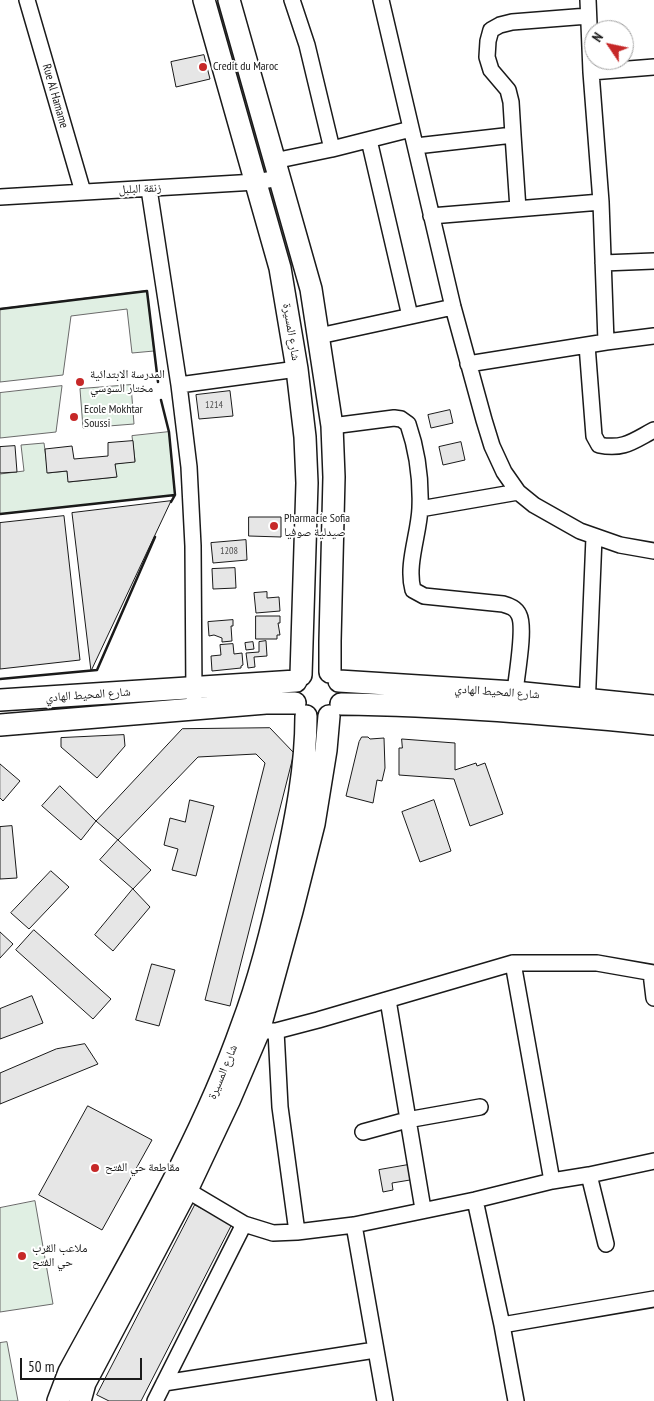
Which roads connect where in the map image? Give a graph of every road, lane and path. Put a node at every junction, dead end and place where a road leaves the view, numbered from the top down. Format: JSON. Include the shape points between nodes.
{"nodes":[{"id":1,"x":27,"y":0,"type":"edge"},
{"id":2,"x":204,"y":0,"type":"edge"},
{"id":3,"x":229,"y":0,"type":"edge"},
{"id":4,"x":292,"y":0,"type":"edge"},
{"id":5,"x":381,"y":0,"type":"edge"},
{"id":6,"x":588,"y":0,"type":"edge"},
{"id":7,"x":588,"y":16,"type":"junction"},
{"id":8,"x":654,"y":67,"type":"edge"},
{"id":9,"x":591,"y":72,"type":"junction"},
{"id":10,"x":411,"y":129,"type":"junction"},
{"id":11,"x":513,"y":135,"type":"junction"},
{"id":12,"x":369,"y":140,"type":"junction"},
{"id":13,"x":416,"y":146,"type":"junction"},
{"id":14,"x":332,"y":149,"type":"junction"},
{"id":15,"x":277,"y":170,"type":"junction"},
{"id":16,"x":256,"y":182,"type":"junction"},
{"id":17,"x":149,"y":189,"type":"junction"},
{"id":18,"x":83,"y":192,"type":"junction"},
{"id":19,"x":0,"y":197,"type":"edge"},
{"id":20,"x":601,"y":202,"type":"junction"},
{"id":21,"x":518,"y":209,"type":"junction"},
{"id":22,"x":431,"y":216,"type":"junction"},
{"id":23,"x":654,"y":261,"type":"edge"},
{"id":24,"x":603,"y":263,"type":"junction"},
{"id":25,"x":453,"y":307,"type":"junction"},
{"id":26,"x":410,"y":316,"type":"junction"},
{"id":27,"x":319,"y":336,"type":"junction"},
{"id":28,"x":654,"y":336,"type":"edge"},
{"id":29,"x":606,"y":342,"type":"junction"},
{"id":30,"x":587,"y":345,"type":"junction"},
{"id":31,"x":468,"y":364,"type":"junction"},
{"id":32,"x":297,"y":369,"type":"junction"},
{"id":33,"x":179,"y":385,"type":"junction"},
{"id":34,"x":332,"y":426,"type":"junction"},
{"id":35,"x":654,"y":430,"type":"edge"},
{"id":36,"x":518,"y":492,"type":"junction"},
{"id":37,"x":420,"y":509,"type":"junction"},
{"id":38,"x":594,"y":537,"type":"junction"},
{"id":39,"x":654,"y":551,"type":"edge"},
{"id":40,"x":335,"y":677,"type":"junction"},
{"id":41,"x":299,"y":678,"type":"junction"},
{"id":42,"x":194,"y":687,"type":"junction"},
{"id":43,"x":0,"y":700,"type":"edge"},
{"id":44,"x":514,"y":702,"type":"junction"},
{"id":45,"x":654,"y":706,"type":"edge"},
{"id":46,"x":195,"y":708,"type":"junction"},
{"id":47,"x":587,"y":708,"type":"junction"},
{"id":48,"x":300,"y":710,"type":"junction"},
{"id":49,"x":335,"y":710,"type":"junction"},
{"id":50,"x":654,"y":724,"type":"edge"},
{"id":51,"x":0,"y":725,"type":"edge"},
{"id":52,"x":513,"y":963,"type":"junction"},
{"id":53,"x":652,"y":973,"type":"edge"},
{"id":54,"x":654,"y":998,"type":"edge"},
{"id":55,"x":388,"y":1000,"type":"junction"},
{"id":56,"x":259,"y":1029,"type":"junction"},
{"id":57,"x":480,"y":1106,"type":"dead end"},
{"id":58,"x":407,"y":1120,"type":"junction"},
{"id":59,"x":363,"y":1132,"type":"dead end"},
{"id":60,"x":654,"y":1161,"type":"edge"},
{"id":61,"x":589,"y":1175,"type":"junction"},
{"id":62,"x":552,"y":1181,"type":"junction"},
{"id":63,"x":179,"y":1186,"type":"junction"},
{"id":64,"x":475,"y":1200,"type":"junction"},
{"id":65,"x":423,"y":1209,"type":"junction"},
{"id":66,"x":244,"y":1224,"type":"junction"},
{"id":67,"x":354,"y":1224,"type":"junction"},
{"id":68,"x":297,"y":1232,"type":"junction"},
{"id":69,"x":606,"y":1244,"type":"dead end"},
{"id":70,"x":654,"y":1299,"type":"edge"},
{"id":71,"x":502,"y":1325,"type":"junction"},
{"id":72,"x":375,"y":1350,"type":"junction"},
{"id":73,"x":164,"y":1383,"type":"junction"},
{"id":74,"x":58,"y":1401,"type":"edge"},
{"id":75,"x":80,"y":1401,"type":"edge"},
{"id":76,"x":155,"y":1401,"type":"edge"},
{"id":77,"x":384,"y":1401,"type":"edge"},
{"id":78,"x":516,"y":1401,"type":"edge"}],
"edges":[{"from":1,"to":18,"type":"street","name":"Rue Al Hamame"},
{"from":2,"to":16,"type":"street","name":"شارع المسيرة"},
{"from":3,"to":15,"type":"street"},
{"from":4,"to":14,"type":"street","via":[[307,45]]},
{"from":5,"to":10,"type":"street"},
{"from":6,"to":7,"type":"street"},
{"from":7,"to":9,"type":"street"},
{"from":7,"to":11,"type":"street","via":[[512,22],[491,30],[487,57],[490,70],[508,90]]},
{"from":8,"to":9,"type":"street"},
{"from":9,"to":20,"type":"street"},
{"from":10,"to":12,"type":"street","name":"زنقة البلبل"},
{"from":10,"to":13,"type":"street"},
{"from":11,"to":13,"type":"street"},
{"from":11,"to":21,"type":"street"},
{"from":12,"to":14,"type":"street","name":"زنقة البلبل"},
{"from":12,"to":26,"type":"street"},
{"from":13,"to":22,"type":"street"},
{"from":14,"to":15,"type":"street","name":"زنقة البلبل"},
{"from":15,"to":16,"type":"street","name":"زنقة البلبل"},
{"from":15,"to":27,"type":"street","via":[[310,288]]},
{"from":16,"to":17,"type":"street","name":"زنقة البلبل"},
{"from":16,"to":32,"type":"street","name":"شارع المسيرة","via":[[280,268]]},
{"from":17,"to":18,"type":"street","name":"زنقة البلبل"},
{"from":17,"to":33,"type":"street"},
{"from":18,"to":19,"type":"street","name":"زنقة البلبل"},
{"from":20,"to":21,"type":"street"},
{"from":20,"to":24,"type":"street"},
{"from":21,"to":22,"type":"street"},
{"from":22,"to":25,"type":"street"},
{"from":23,"to":24,"type":"street"},
{"from":24,"to":29,"type":"street"},
{"from":25,"to":26,"type":"street"},
{"from":25,"to":31,"type":"street"},
{"from":26,"to":27,"type":"street"},
{"from":27,"to":34,"type":"street"},
{"from":28,"to":29,"type":"street"},
{"from":29,"to":30,"type":"street"},
{"from":30,"to":31,"type":"street"},
{"from":30,"to":35,"type":"street","via":[[594,436],[599,445],[627,444]]},
{"from":31,"to":36,"type":"street","via":[[492,446]]},
{"from":32,"to":33,"type":"street"},
{"from":32,"to":41,"type":"street","name":"شارع المسيرة","via":[[307,483]]},
{"from":33,"to":42,"type":"street","via":[[189,467],[193,546]]},
{"from":34,"to":37,"type":"street","via":[[394,418],[405,420],[417,464]]},
{"from":34,"to":40,"type":"street","via":[[330,641]]},
{"from":36,"to":37,"type":"street"},
{"from":36,"to":38,"type":"street","via":[[534,506]]},
{"from":37,"to":44,"type":"street","via":[[412,570],[413,590],[424,596],[503,604],[519,614]]},
{"from":38,"to":39,"type":"street"},
{"from":38,"to":47,"type":"street"},
{"from":40,"to":41,"type":"street","via":[[315,669]]},
{"from":40,"to":44,"type":"street","name":"شارع المحيط الهادي"},
{"from":40,"to":49,"type":"street","via":[[343,693]]},
{"from":41,"to":42,"type":"street","name":"شارع المحيط الهادي"},
{"from":41,"to":48,"type":"street","via":[[293,694]]},
{"from":42,"to":43,"type":"street","name":"شارع المحيط الهادي"},
{"from":42,"to":46,"type":"street"},
{"from":44,"to":47,"type":"street","name":"شارع المحيط الهادي"},
{"from":44,"to":49,"type":"street","name":"شارع المحيط الهادي"},
{"from":45,"to":47,"type":"street","name":"شارع المحيط الهادي"},
{"from":46,"to":48,"type":"street","name":"شارع المحيط الهادي","via":[[266,703]]},
{"from":46,"to":51,"type":"street","name":"شارع المحيط الهادي"},
{"from":47,"to":50,"type":"street","name":"شارع المحيط الهادي"},
{"from":48,"to":49,"type":"street","via":[[318,719]]},
{"from":48,"to":56,"type":"street","name":"شارع المسيرة","via":[[306,750],[298,812],[260,970]]},
{"from":49,"to":56,"type":"street","name":"شارع المسيرة","via":[[314,824]]},
{"from":52,"to":53,"type":"street","via":[[596,963]]},
{"from":52,"to":55,"type":"street"},
{"from":52,"to":62,"type":"street"},
{"from":53,"to":54,"type":"street"},
{"from":55,"to":56,"type":"street"},
{"from":55,"to":58,"type":"street"},
{"from":56,"to":63,"type":"street","name":"شارع المسيرة","via":[[229,1101]]},
{"from":56,"to":68,"type":"street","via":[[280,1108]]},
{"from":57,"to":58,"type":"street"},
{"from":58,"to":59,"type":"street"},
{"from":58,"to":65,"type":"street"},
{"from":60,"to":61,"type":"street"},
{"from":61,"to":62,"type":"street"},
{"from":61,"to":69,"type":"street"},
{"from":62,"to":64,"type":"street"},
{"from":63,"to":66,"type":"street"},
{"from":63,"to":74,"type":"street","name":"شارع المسيرة","via":[[69,1372]]},
{"from":63,"to":75,"type":"street","name":"شارع المسيرة","via":[[85,1384]]},
{"from":64,"to":65,"type":"street"},
{"from":64,"to":71,"type":"street"},
{"from":65,"to":67,"type":"street"},
{"from":66,"to":68,"type":"street","via":[[273,1234]]},
{"from":66,"to":73,"type":"street"},
{"from":67,"to":68,"type":"street"},
{"from":67,"to":72,"type":"street"},
{"from":70,"to":71,"type":"street"},
{"from":71,"to":78,"type":"street"},
{"from":72,"to":73,"type":"street"},
{"from":72,"to":77,"type":"street"},
{"from":73,"to":76,"type":"street"}]}
